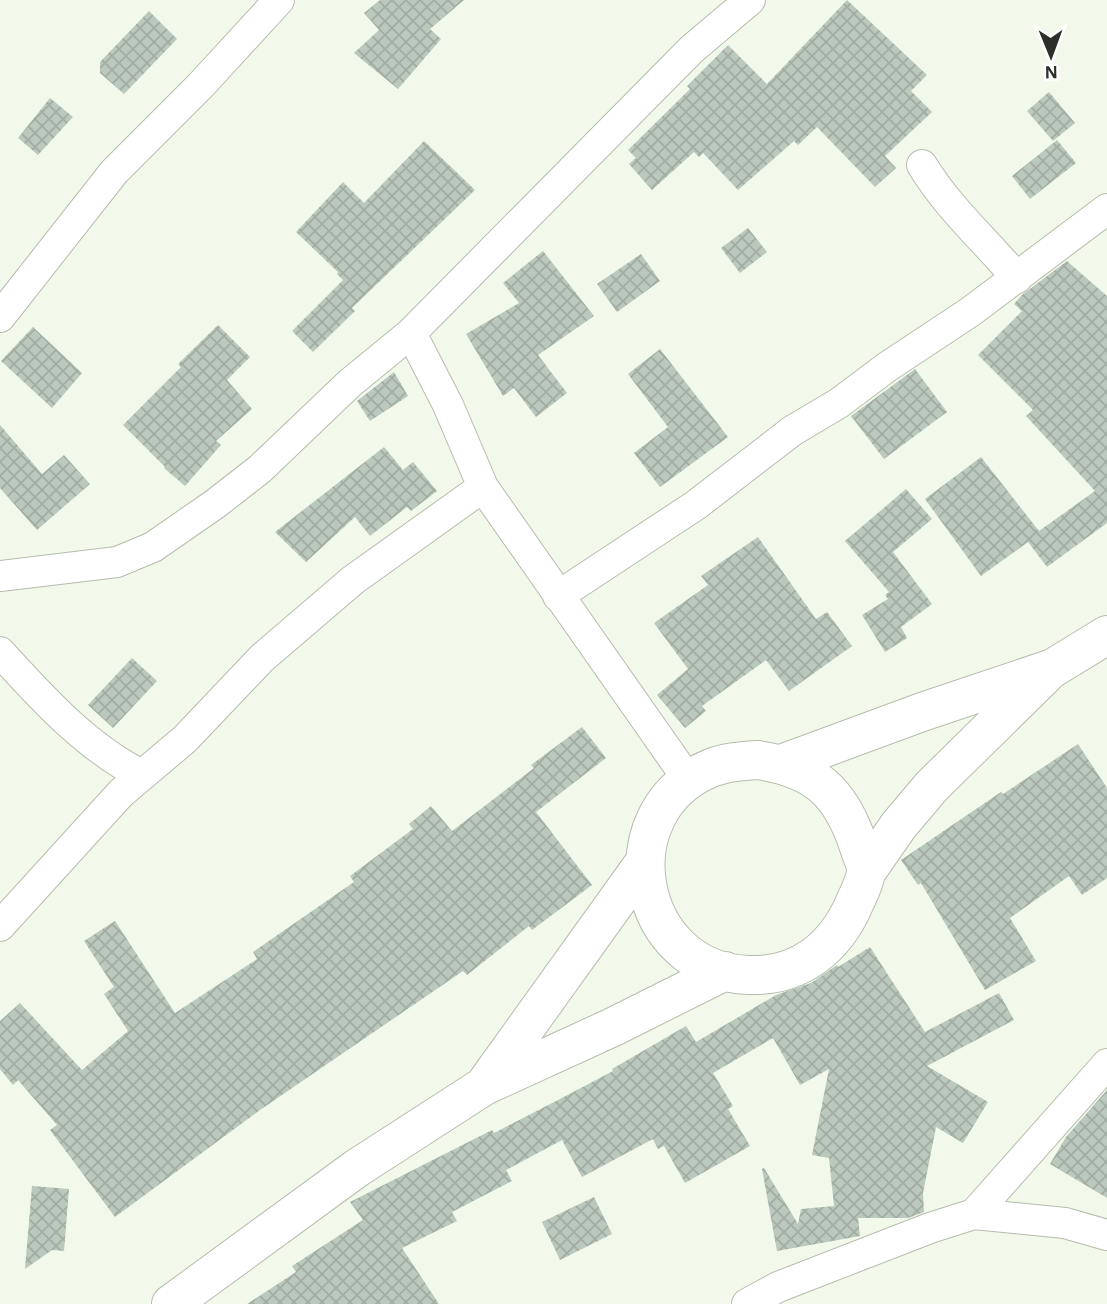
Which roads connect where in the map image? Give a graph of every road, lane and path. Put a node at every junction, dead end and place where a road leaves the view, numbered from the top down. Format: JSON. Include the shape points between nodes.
{"nodes":[{"id":1,"x":279,"y":0,"type":"edge"},
{"id":2,"x":750,"y":0,"type":"edge"},
{"id":3,"x":922,"y":165,"type":"dead end"},
{"id":4,"x":1107,"y":209,"type":"edge"},
{"id":5,"x":1017,"y":278,"type":"junction"},
{"id":6,"x":0,"y":317,"type":"edge"},
{"id":7,"x":411,"y":333,"type":"junction"},
{"id":8,"x":483,"y":487,"type":"junction"},
{"id":9,"x":0,"y":576,"type":"edge"},
{"id":10,"x":558,"y":596,"type":"junction"},
{"id":11,"x":1107,"y":635,"type":"edge"},
{"id":12,"x":0,"y":652,"type":"edge"},
{"id":13,"x":1052,"y":668,"type":"junction"},
{"id":14,"x":781,"y":764,"type":"junction"},
{"id":15,"x":142,"y":775,"type":"junction"},
{"id":16,"x":689,"y":781,"type":"junction"},
{"id":17,"x":644,"y":863,"type":"junction"},
{"id":18,"x":867,"y":871,"type":"junction"},
{"id":19,"x":0,"y":926,"type":"edge"},
{"id":20,"x":725,"y":971,"type":"junction"},
{"id":21,"x":1107,"y":1064,"type":"edge"},
{"id":22,"x":484,"y":1086,"type":"junction"},
{"id":23,"x":974,"y":1214,"type":"junction"},
{"id":24,"x":1107,"y":1235,"type":"edge"},
{"id":25,"x":171,"y":1304,"type":"edge"},
{"id":26,"x":747,"y":1304,"type":"edge"}],
"edges":[{"from":1,"to":6,"type":"street","via":[[114,172]]},
{"from":2,"to":7,"type":"street","via":[[692,49]]},
{"from":3,"to":5,"type":"street","via":[[955,212]]},
{"from":4,"to":5,"type":"street"},
{"from":5,"to":10,"type":"street","via":[[792,431],[696,505]]},
{"from":7,"to":8,"type":"street"},
{"from":7,"to":9,"type":"street","via":[[350,383],[260,469],[153,547],[117,562]]},
{"from":8,"to":10,"type":"street"},
{"from":8,"to":15,"type":"street","via":[[299,624],[185,739]]},
{"from":10,"to":16,"type":"street"},
{"from":11,"to":13,"type":"main road"},
{"from":12,"to":15,"type":"street","via":[[99,748]]},
{"from":13,"to":14,"type":"main road"},
{"from":13,"to":18,"type":"main road","via":[[932,786]]},
{"from":14,"to":16,"type":"main road","via":[[733,762]]},
{"from":14,"to":18,"type":"main road","via":[[824,786],[844,808]]},
{"from":15,"to":19,"type":"street"},
{"from":16,"to":17,"type":"main road","via":[[657,817]]},
{"from":17,"to":20,"type":"main road","via":[[646,887],[664,932],[701,963]]},
{"from":17,"to":22,"type":"main road"},
{"from":18,"to":20,"type":"main road","via":[[848,919],[816,955],[772,974]]},
{"from":20,"to":22,"type":"main road"},
{"from":21,"to":23,"type":"street"},
{"from":22,"to":25,"type":"main road","via":[[356,1168]]},
{"from":23,"to":24,"type":"street","via":[[1065,1223]]},
{"from":23,"to":26,"type":"street","via":[[778,1287]]}]}
